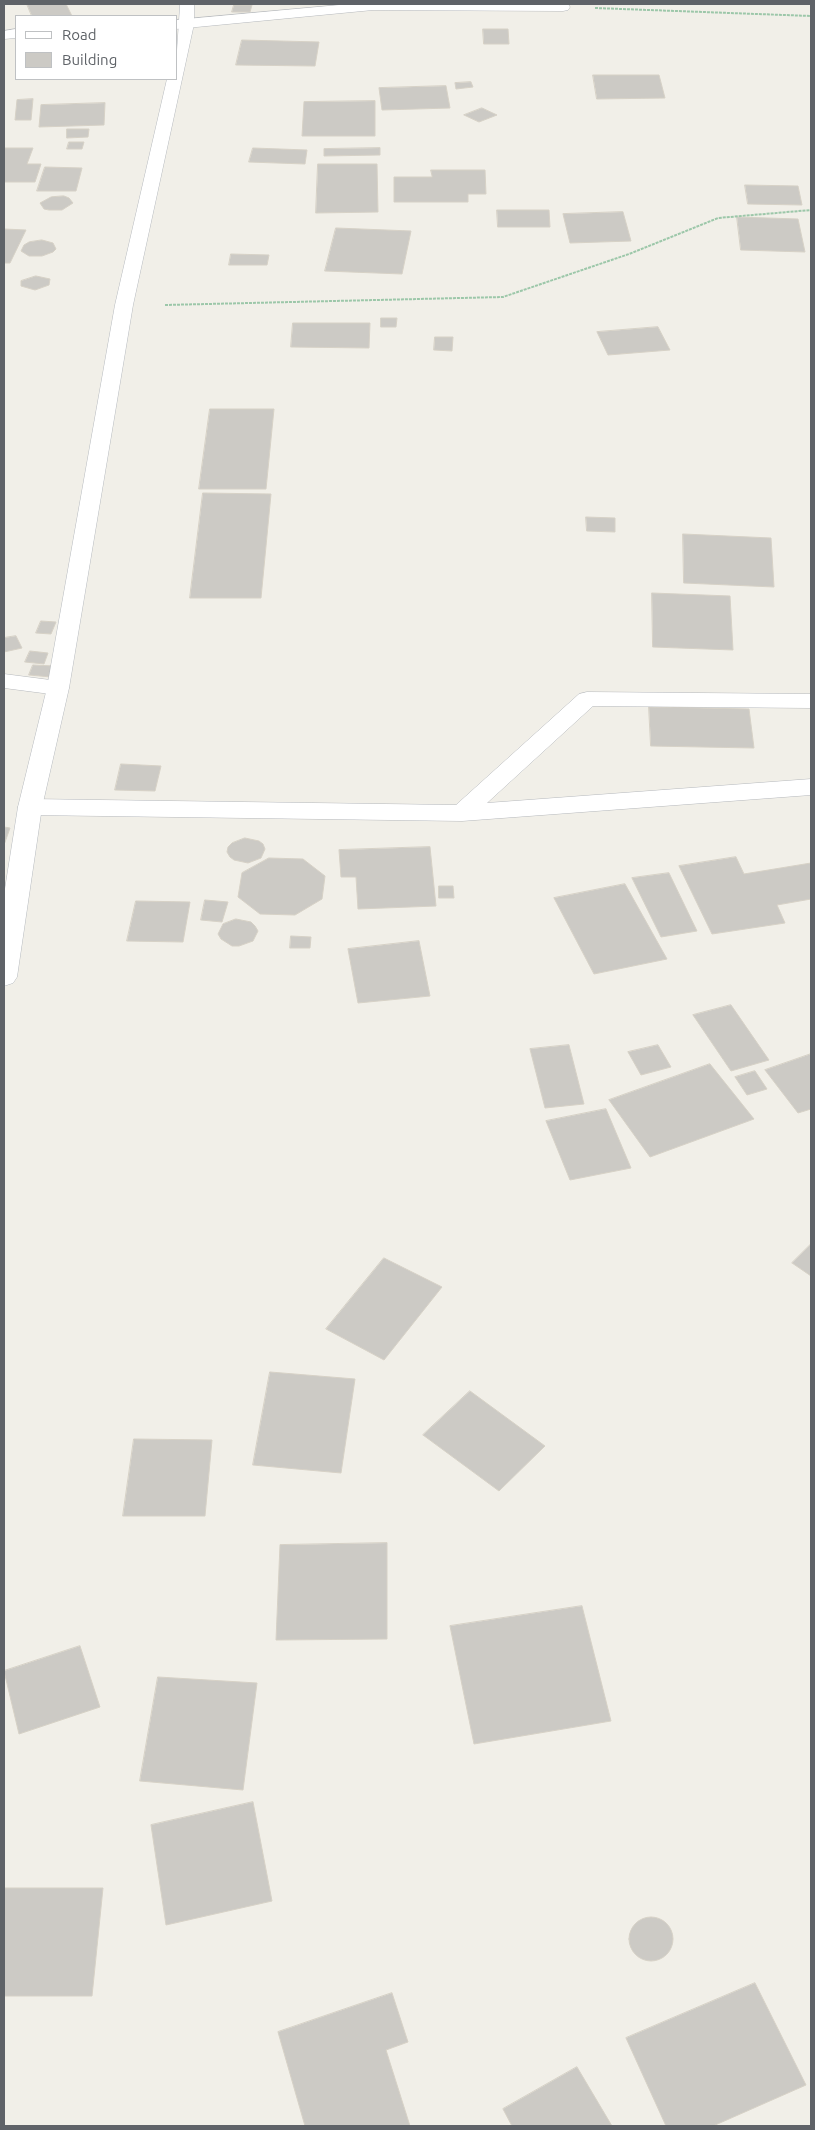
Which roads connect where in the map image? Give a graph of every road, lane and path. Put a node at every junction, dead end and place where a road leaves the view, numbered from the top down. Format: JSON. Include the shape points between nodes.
{"nodes":[{"id":1,"x":187,"y":4,"type":"edge"},
{"id":2,"x":563,"y":7,"type":"joint"},
{"id":3,"x":811,"y":16,"type":"edge"},
{"id":4,"x":182,"y":25,"type":"edge"},
{"id":5,"x":178,"y":58,"type":"edge"},
{"id":6,"x":175,"y":80,"type":"edge"},
{"id":7,"x":811,"y":210,"type":"edge"},
{"id":8,"x":124,"y":305,"type":"junction"},
{"id":9,"x":4,"y":680,"type":"edge"},
{"id":10,"x":58,"y":688,"type":"junction"},
{"id":11,"x":811,"y":701,"type":"edge"},
{"id":12,"x":811,"y":787,"type":"edge"},
{"id":13,"x":30,"y":807,"type":"junction"},
{"id":14,"x":462,"y":813,"type":"junction"},
{"id":15,"x":4,"y":977,"type":"edge"}],
"edges":[{"from":1,"to":4,"type":"main road"},
{"from":2,"to":3,"type":"path"},
{"from":2,"to":4,"type":"main road","via":[[373,6]]},
{"from":4,"to":5,"type":"main road"},
{"from":6,"to":8,"type":"main road"},
{"from":7,"to":8,"type":"path","via":[[718,218],[629,254],[503,297]]},
{"from":8,"to":10,"type":"main road"},
{"from":9,"to":10,"type":"main road"},
{"from":10,"to":13,"type":"main road"},
{"from":11,"to":14,"type":"main road","via":[[587,699]]},
{"from":12,"to":14,"type":"main road"},
{"from":13,"to":14,"type":"main road"},
{"from":13,"to":15,"type":"main road"}]}
